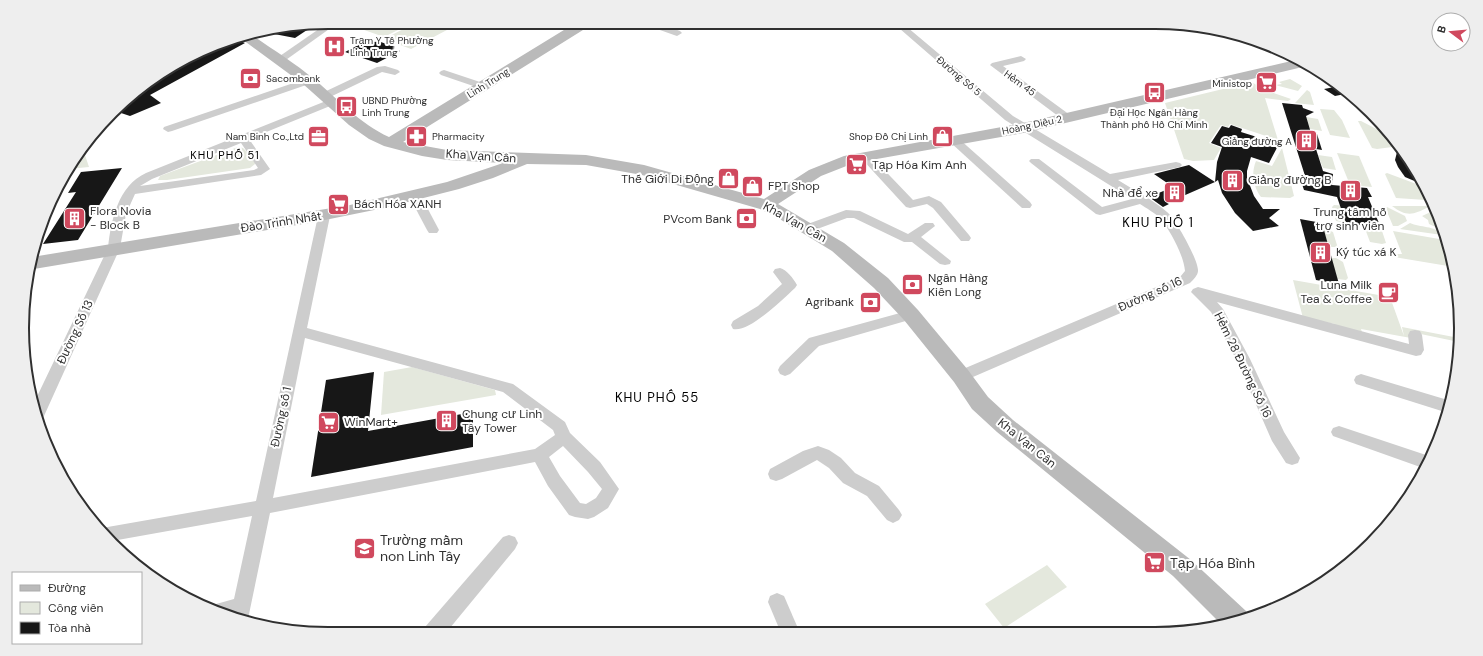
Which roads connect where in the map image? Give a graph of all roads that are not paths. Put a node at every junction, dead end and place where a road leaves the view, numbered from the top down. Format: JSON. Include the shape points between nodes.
{"nodes":[{"id":1,"x":325,"y":29,"type":"edge"},
{"id":2,"x":575,"y":29,"type":"edge"},
{"id":3,"x":666,"y":29,"type":"edge"},
{"id":4,"x":904,"y":29,"type":"edge"},
{"id":5,"x":677,"y":33,"type":"dead end"},
{"id":6,"x":250,"y":39,"type":"edge"},
{"id":7,"x":1021,"y":59,"type":"dead end"},
{"id":8,"x":280,"y":60,"type":"junction"},
{"id":9,"x":1295,"y":64,"type":"edge"},
{"id":10,"x":396,"y":72,"type":"dead end"},
{"id":11,"x":444,"y":73,"type":"dead end"},
{"id":12,"x":308,"y":81,"type":"junction"},
{"id":13,"x":482,"y":86,"type":"junction"},
{"id":14,"x":328,"y":99,"type":"junction"},
{"id":15,"x":1066,"y":117,"type":"junction"},
{"id":16,"x":1023,"y":128,"type":"junction"},
{"id":17,"x":168,"y":129,"type":"dead end"},
{"id":18,"x":243,"y":138,"type":"junction"},
{"id":19,"x":954,"y":140,"type":"junction"},
{"id":20,"x":390,"y":144,"type":"junction"},
{"id":21,"x":866,"y":156,"type":"junction"},
{"id":22,"x":526,"y":159,"type":"junction"},
{"id":23,"x":1036,"y":161,"type":"dead end"},
{"id":24,"x":1176,"y":165,"type":"dead end"},
{"id":25,"x":1108,"y":178,"type":"junction"},
{"id":26,"x":131,"y":191,"type":"junction"},
{"id":27,"x":415,"y":196,"type":"junction"},
{"id":28,"x":1142,"y":200,"type":"junction"},
{"id":29,"x":766,"y":205,"type":"junction"},
{"id":30,"x":1026,"y":205,"type":"dead end"},
{"id":31,"x":324,"y":216,"type":"junction"},
{"id":32,"x":929,"y":226,"type":"dead end"},
{"id":33,"x":809,"y":228,"type":"junction"},
{"id":34,"x":433,"y":230,"type":"dead end"},
{"id":35,"x":913,"y":237,"type":"junction"},
{"id":36,"x":965,"y":238,"type":"dead end"},
{"id":37,"x":114,"y":248,"type":"junction"},
{"id":38,"x":945,"y":261,"type":"dead end"},
{"id":39,"x":37,"y":263,"type":"edge"},
{"id":40,"x":780,"y":272,"type":"dead end"},
{"id":41,"x":1185,"y":280,"type":"junction"},
{"id":42,"x":1198,"y":292,"type":"junction"},
{"id":43,"x":911,"y":315,"type":"junction"},
{"id":44,"x":738,"y":325,"type":"dead end"},
{"id":45,"x":299,"y":331,"type":"junction"},
{"id":46,"x":1415,"y":335,"type":"dead end"},
{"id":47,"x":785,"y":370,"type":"dead end"},
{"id":48,"x":961,"y":376,"type":"junction"},
{"id":49,"x":1361,"y":380,"type":"dead end"},
{"id":50,"x":1444,"y":405,"type":"edge"},
{"id":51,"x":40,"y":408,"type":"edge"},
{"id":52,"x":1339,"y":432,"type":"dead end"},
{"id":53,"x":564,"y":437,"type":"junction"},
{"id":54,"x":539,"y":455,"type":"junction"},
{"id":55,"x":1292,"y":458,"type":"dead end"},
{"id":56,"x":1423,"y":461,"type":"edge"},
{"id":57,"x":776,"y":474,"type":"dead end"},
{"id":58,"x":262,"y":507,"type":"junction"},
{"id":59,"x":893,"y":515,"type":"dead end"},
{"id":60,"x":111,"y":533,"type":"edge"},
{"id":61,"x":509,"y":543,"type":"dead end"},
{"id":62,"x":777,"y":602,"type":"dead end"},
{"id":63,"x":240,"y":613,"type":"edge"},
{"id":64,"x":1233,"y":617,"type":"edge"},
{"id":65,"x":438,"y":627,"type":"edge"},
{"id":66,"x":788,"y":627,"type":"edge"}],
"edges":[{"from":1,"to":8,"type":"street"},
{"from":2,"to":13,"type":"street","name":"Linh Trung"},
{"from":3,"to":5,"type":"street"},
{"from":4,"to":16,"type":"street","name":"Đường Số 5"},
{"from":6,"to":8,"type":"street","name":"Kha Vạn Cân"},
{"from":7,"to":15,"type":"street","name":"Hẻm 45","via":[[995,65]]},
{"from":8,"to":12,"type":"street","name":"Kha Vạn Cân"},
{"from":9,"to":15,"type":"street","name":"Hoàng Diệu 2"},
{"from":10,"to":14,"type":"street","via":[[380,70]]},
{"from":11,"to":13,"type":"street"},
{"from":12,"to":14,"type":"street","name":"Kha Vạn Cân"},
{"from":12,"to":17,"type":"street"},
{"from":13,"to":20,"type":"street","name":"Linh Trung"},
{"from":14,"to":18,"type":"street"},
{"from":14,"to":20,"type":"street","name":"Kha Vạn Cân","via":[[354,122]]},
{"from":15,"to":16,"type":"street","name":"Hoàng Diệu 2"},
{"from":16,"to":19,"type":"street","name":"Hoàng Diệu 2"},
{"from":16,"to":25,"type":"street","name":"Đường số 16"},
{"from":18,"to":26,"type":"street","via":[[152,175],[137,183]]},
{"from":18,"to":26,"type":"street","via":[[264,169],[257,174]]},
{"from":19,"to":21,"type":"street","name":"Hoàng Diệu 2"},
{"from":19,"to":30,"type":"street"},
{"from":20,"to":22,"type":"street","name":"Kha Vạn Cân","via":[[447,155]]},
{"from":21,"to":29,"type":"street","name":"Hoàng Diệu 2","via":[[850,159],[815,173]]},
{"from":21,"to":36,"type":"street","via":[[910,204],[929,200],[937,205]]},
{"from":22,"to":27,"type":"street","name":"Đào Trinh Nhất","via":[[483,177]]},
{"from":22,"to":29,"type":"street","name":"Kha Vạn Cân","via":[[586,160],[644,170]]},
{"from":23,"to":28,"type":"street","via":[[1100,211]]},
{"from":24,"to":25,"type":"street"},
{"from":25,"to":28,"type":"street","name":"Đường số 16"},
{"from":26,"to":37,"type":"street","name":"Đường Số 13","via":[[124,204],[115,234]]},
{"from":27,"to":31,"type":"street","name":"Đào Trinh Nhất"},
{"from":27,"to":34,"type":"street"},
{"from":28,"to":41,"type":"street","name":"Đường số 16","via":[[1164,215],[1179,239],[1191,263],[1192,272]]},
{"from":29,"to":33,"type":"street","name":"Kha Vạn Cân"},
{"from":31,"to":37,"type":"street","name":"Đào Trinh Nhất"},
{"from":31,"to":45,"type":"street","name":"Đường số 1"},
{"from":32,"to":35,"type":"street"},
{"from":33,"to":35,"type":"street","via":[[850,213],[908,239]]},
{"from":33,"to":43,"type":"street","name":"Kha Vạn Cân","via":[[838,247],[880,283]]},
{"from":35,"to":38,"type":"street"},
{"from":37,"to":39,"type":"street","name":"Đào Trinh Nhất"},
{"from":37,"to":51,"type":"street","name":"Đường Số 13"},
{"from":40,"to":44,"type":"street","via":[[790,285],[763,309]]},
{"from":41,"to":42,"type":"street","name":"Hẻm 28 Đường Số 16"},
{"from":41,"to":48,"type":"street","name":"Đường số 16"},
{"from":42,"to":46,"type":"street","via":[[1417,350]]},
{"from":42,"to":55,"type":"street","name":"Hẻm 28 Đường Số 16","via":[[1216,309],[1243,359],[1278,436]]},
{"from":43,"to":47,"type":"street","via":[[814,342]]},
{"from":43,"to":48,"type":"street","name":"Kha Vạn Cân"},
{"from":45,"to":53,"type":"street","via":[[508,388],[559,426]]},
{"from":45,"to":58,"type":"street","name":"Đường số 1"},
{"from":48,"to":64,"type":"street","name":"Kha Vạn Cân","via":[[980,403],[1005,426],[1182,568]]},
{"from":49,"to":50,"type":"street"},
{"from":52,"to":56,"type":"street"},
{"from":53,"to":54,"type":"street"},
{"from":53,"to":54,"type":"street","via":[[594,467],[611,489],[602,503],[588,512],[575,510]]},
{"from":54,"to":58,"type":"street"},
{"from":57,"to":59,"type":"street","via":[[809,456],[823,454],[849,478],[873,491]]},
{"from":58,"to":60,"type":"street"},
{"from":58,"to":63,"type":"street","name":"Đường số 1"},
{"from":61,"to":65,"type":"street"},
{"from":62,"to":66,"type":"street"}]}
